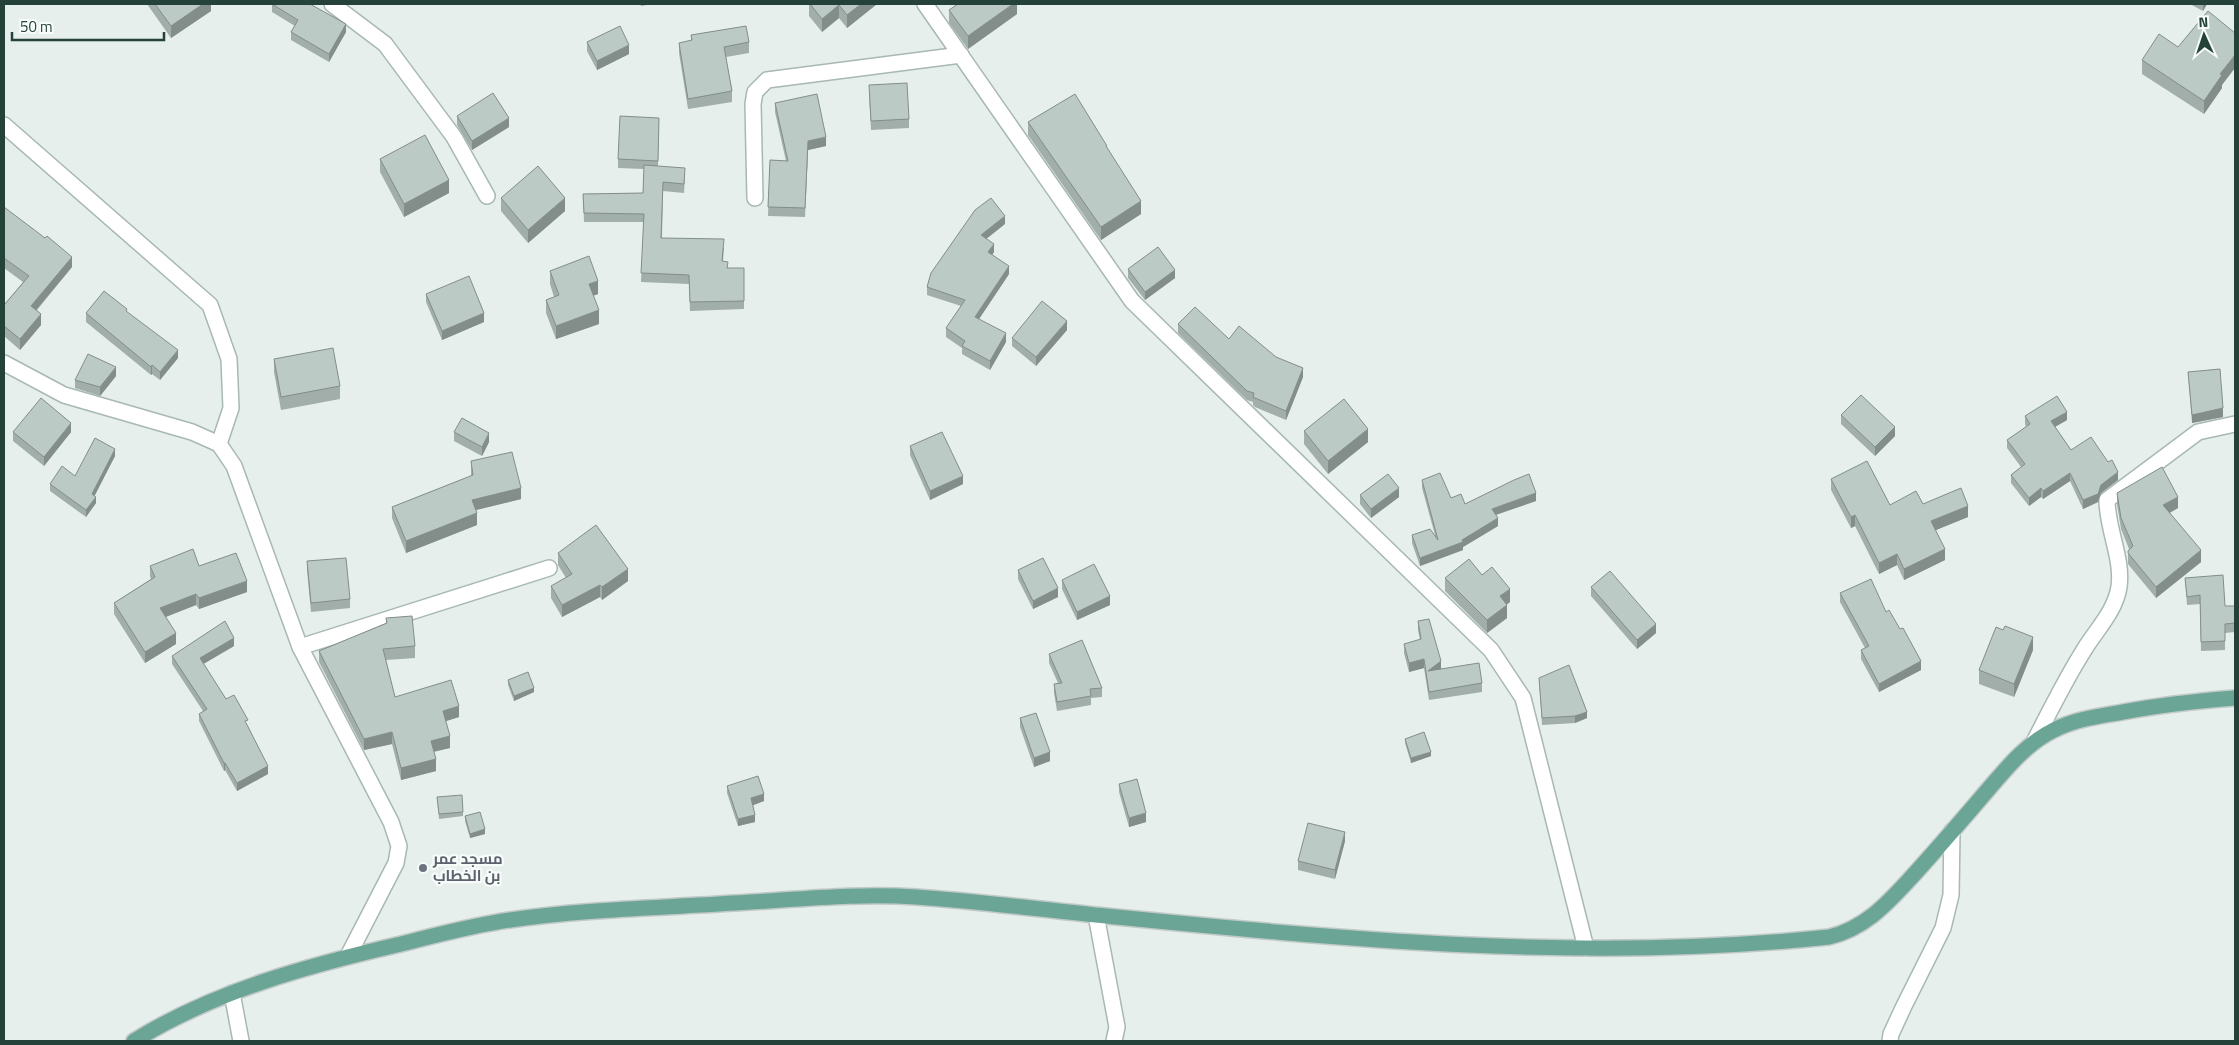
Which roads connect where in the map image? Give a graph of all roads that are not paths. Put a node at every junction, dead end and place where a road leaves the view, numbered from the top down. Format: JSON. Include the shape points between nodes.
{"nodes":[{"id":1,"x":332,"y":4,"type":"edge"},
{"id":2,"x":925,"y":4,"type":"edge"},
{"id":3,"x":961,"y":55,"type":"junction"},
{"id":4,"x":4,"y":125,"type":"edge"},
{"id":5,"x":487,"y":196,"type":"dead end"},
{"id":6,"x":755,"y":198,"type":"dead end"},
{"id":7,"x":4,"y":364,"type":"edge"},
{"id":8,"x":2235,"y":424,"type":"edge"},
{"id":9,"x":219,"y":444,"type":"junction"},
{"id":10,"x":549,"y":568,"type":"dead end"},
{"id":11,"x":300,"y":646,"type":"junction"},
{"id":12,"x":2235,"y":698,"type":"edge"},
{"id":13,"x":2034,"y":742,"type":"junction"},
{"id":14,"x":1952,"y":831,"type":"junction"},
{"id":15,"x":1096,"y":915,"type":"junction"},
{"id":16,"x":1586,"y":948,"type":"junction"},
{"id":17,"x":348,"y":956,"type":"junction"},
{"id":18,"x":232,"y":993,"type":"junction"},
{"id":19,"x":134,"y":1041,"type":"edge"},
{"id":20,"x":241,"y":1041,"type":"edge"},
{"id":21,"x":1114,"y":1041,"type":"edge"},
{"id":22,"x":1890,"y":1041,"type":"edge"}],
"edges":[{"from":1,"to":5,"type":"street","via":[[385,44],[454,137]]},
{"from":2,"to":3,"type":"street"},
{"from":3,"to":6,"type":"street","via":[[766,80],[755,92],[753,104]]},
{"from":3,"to":16,"type":"street","via":[[1132,301],[1491,650],[1523,698]]},
{"from":4,"to":9,"type":"street","via":[[210,305],[229,359],[232,408]]},
{"from":7,"to":9,"type":"street","via":[[64,395],[192,432]]},
{"from":8,"to":13,"type":"street","via":[[2198,432],[2107,500],[2120,571],[2119,588],[2114,604],[2084,650]]},
{"from":9,"to":11,"type":"street","via":[[234,466]]},
{"from":10,"to":11,"type":"street"},
{"from":11,"to":17,"type":"street","via":[[391,822],[399,846],[396,863]]},
{"from":12,"to":13,"type":"main road","via":[[2173,703],[2088,718],[2054,729]]},
{"from":13,"to":14,"type":"main road","via":[[2013,760]]},
{"from":14,"to":16,"type":"main road","via":[[1886,905],[1845,933],[1804,940]]},
{"from":14,"to":22,"type":"street","via":[[1951,895],[1943,928]]},
{"from":15,"to":16,"type":"main road","via":[[1406,942]]},
{"from":15,"to":17,"type":"main road","via":[[912,896],[801,899],[510,920]]},
{"from":15,"to":21,"type":"street","via":[[1118,1027]]},
{"from":17,"to":18,"type":"main road"},
{"from":18,"to":19,"type":"main road"},
{"from":18,"to":20,"type":"street"}]}
